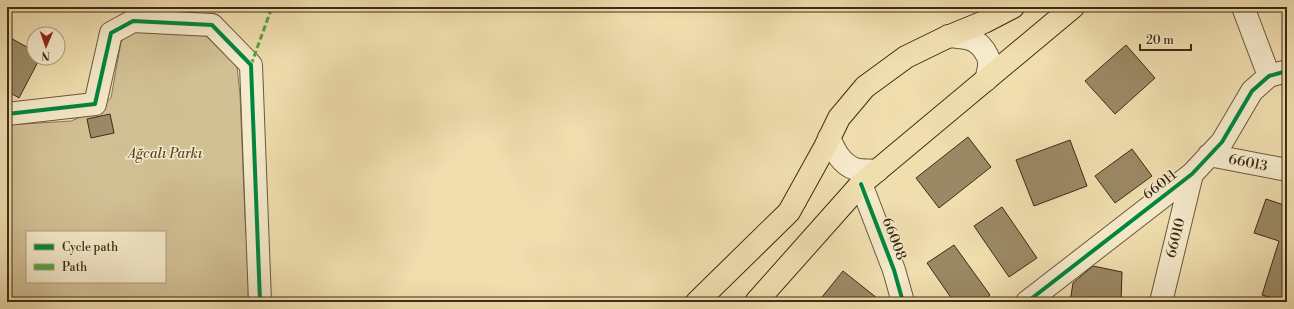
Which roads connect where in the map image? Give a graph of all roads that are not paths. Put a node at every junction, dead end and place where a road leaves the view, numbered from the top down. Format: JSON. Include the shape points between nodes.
{"nodes":[{"id":1,"x":1013,"y":7,"type":"edge"},
{"id":2,"x":1073,"y":7,"type":"edge"},
{"id":3,"x":1243,"y":7,"type":"edge"},
{"id":4,"x":948,"y":36,"type":"junction"},
{"id":5,"x":1278,"y":73,"type":"edge"},
{"id":6,"x":986,"y":80,"type":"junction"},
{"id":7,"x":7,"y":114,"type":"edge"},
{"id":8,"x":829,"y":138,"type":"junction"},
{"id":9,"x":1209,"y":155,"type":"junction"},
{"id":10,"x":1287,"y":170,"type":"edge"},
{"id":11,"x":1192,"y":174,"type":"junction"},
{"id":12,"x":869,"y":177,"type":"junction"},
{"id":13,"x":260,"y":302,"type":"edge"},
{"id":14,"x":696,"y":302,"type":"edge"},
{"id":15,"x":756,"y":302,"type":"edge"},
{"id":16,"x":903,"y":302,"type":"edge"},
{"id":17,"x":1027,"y":302,"type":"edge"},
{"id":18,"x":1161,"y":302,"type":"edge"}],
"edges":[{"from":1,"to":4,"type":"main road"},
{"from":2,"to":6,"type":"main road"},
{"from":3,"to":5,"type":"street"},
{"from":4,"to":6,"type":"street","via":[[975,40],[982,47],[988,56],[989,64]]},
{"from":4,"to":8,"type":"main road","via":[[906,56],[865,87],[839,118]]},
{"from":5,"to":9,"type":"street","name":"66011","via":[[1252,91],[1222,142]]},
{"from":6,"to":12,"type":"main road"},
{"from":7,"to":13,"type":"street","via":[[95,104],[112,33],[133,21],[212,25],[251,64]]},
{"from":8,"to":12,"type":"street","via":[[843,162]]},
{"from":8,"to":14,"type":"main road","via":[[789,212]]},
{"from":9,"to":10,"type":"street","name":"66013"},
{"from":9,"to":11,"type":"street","name":"66011"},
{"from":11,"to":17,"type":"street","name":"66011"},
{"from":11,"to":18,"type":"street","name":"66010"},
{"from":12,"to":15,"type":"main road"},
{"from":12,"to":16,"type":"street","name":"66008"}]}
